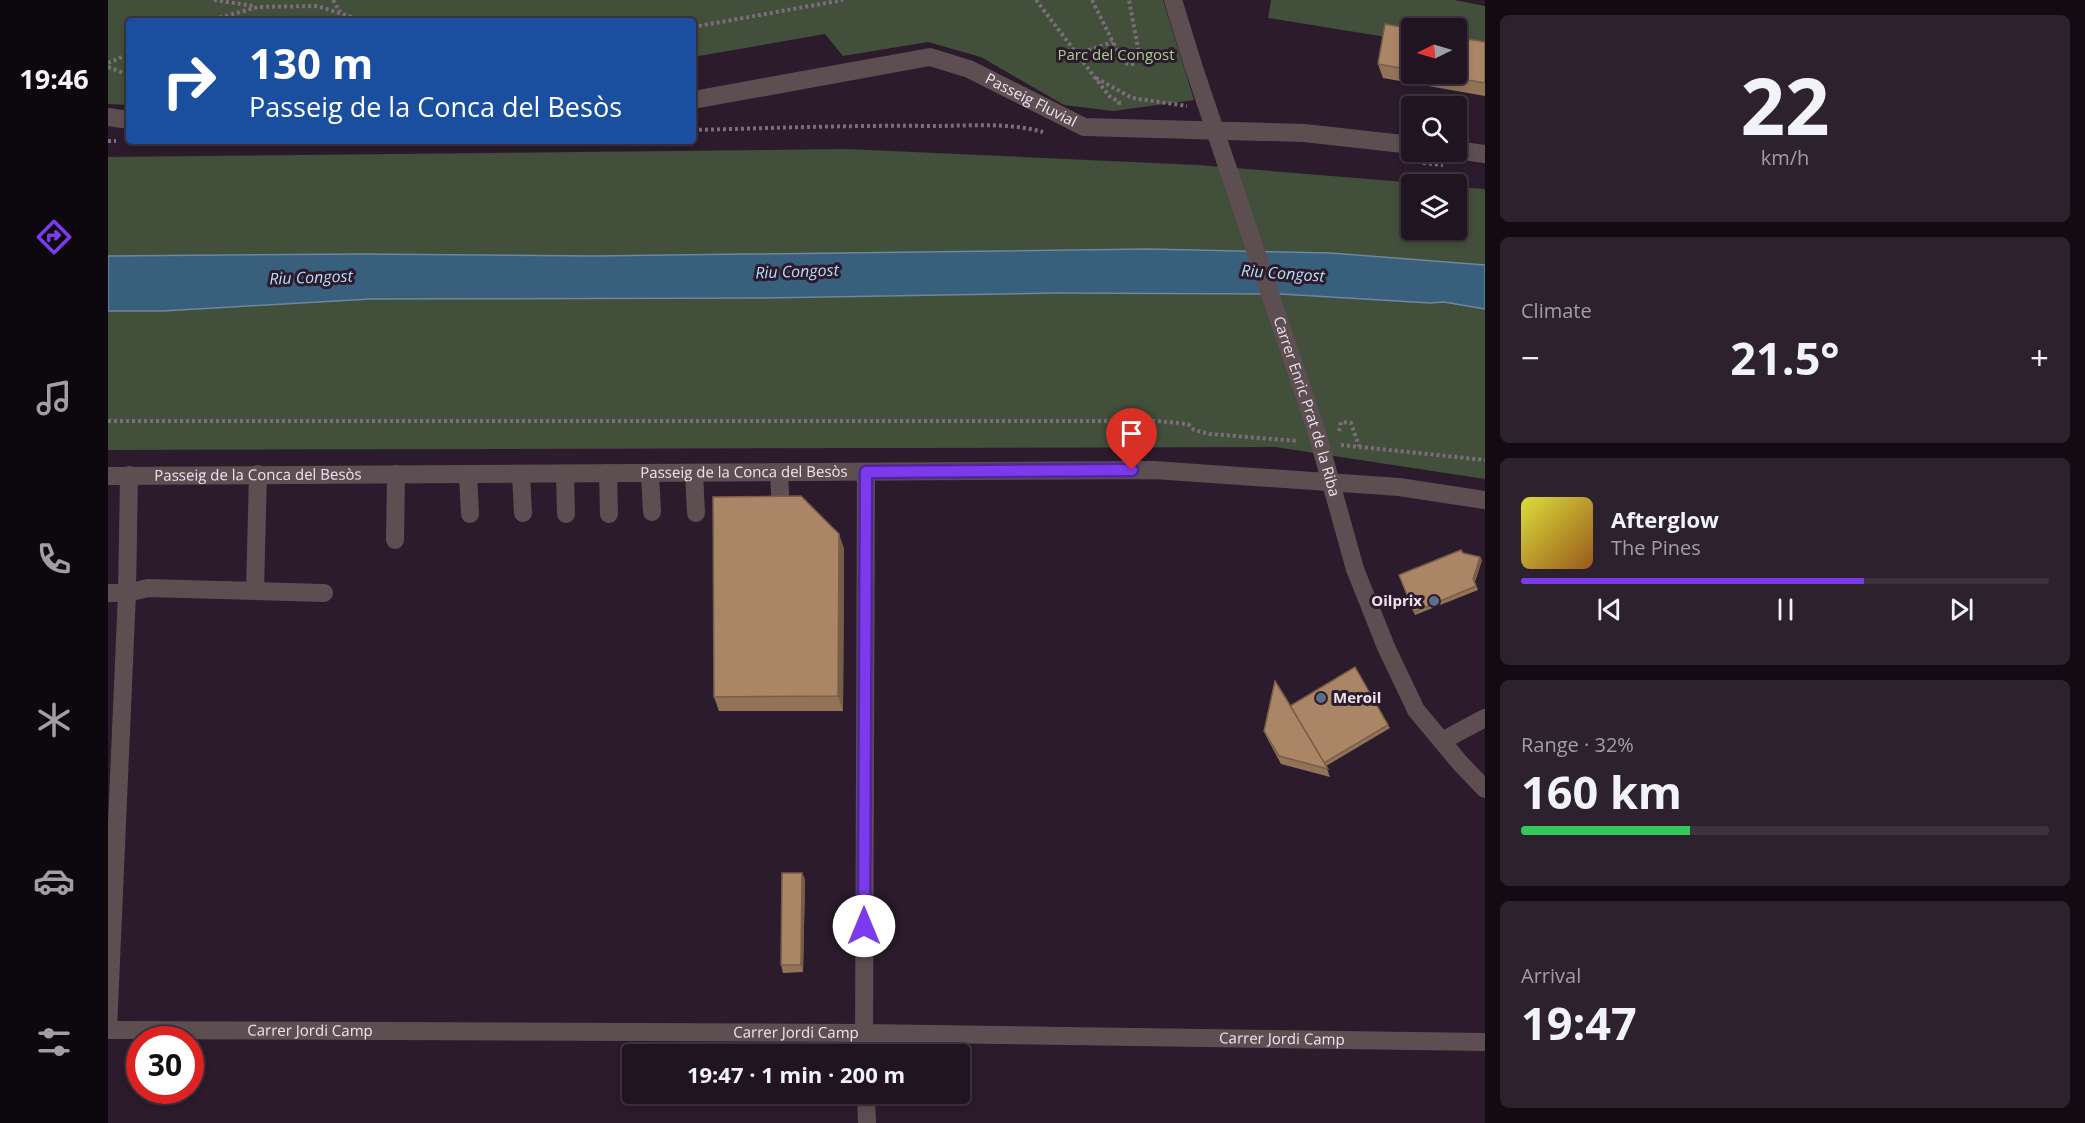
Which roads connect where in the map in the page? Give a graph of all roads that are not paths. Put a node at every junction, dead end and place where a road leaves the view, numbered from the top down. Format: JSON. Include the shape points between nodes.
{"nodes":[{"id":1,"x":1173,"y":0,"type":"edge"},
{"id":2,"x":696,"y":99,"type":"edge"},
{"id":3,"x":108,"y":117,"type":"edge"},
{"id":4,"x":126,"y":120,"type":"edge"},
{"id":5,"x":1401,"y":144,"type":"edge"},
{"id":6,"x":1467,"y":152,"type":"edge"},
{"id":7,"x":1485,"y":154,"type":"edge"},
{"id":8,"x":866,"y":472,"type":"junction"},
{"id":9,"x":608,"y":473,"type":"junction"},
{"id":10,"x":694,"y":473,"type":"junction"},
{"id":11,"x":779,"y":473,"type":"junction"},
{"id":12,"x":258,"y":474,"type":"junction"},
{"id":13,"x":396,"y":474,"type":"junction"},
{"id":14,"x":521,"y":474,"type":"junction"},
{"id":15,"x":565,"y":474,"type":"junction"},
{"id":16,"x":650,"y":474,"type":"junction"},
{"id":17,"x":468,"y":475,"type":"junction"},
{"id":18,"x":108,"y":476,"type":"edge"},
{"id":19,"x":129,"y":476,"type":"junction"},
{"id":20,"x":1485,"y":500,"type":"edge"},
{"id":21,"x":780,"y":511,"type":"edge"},
{"id":22,"x":652,"y":512,"type":"dead end"},
{"id":23,"x":523,"y":513,"type":"dead end"},
{"id":24,"x":696,"y":513,"type":"dead end"},
{"id":25,"x":470,"y":514,"type":"dead end"},
{"id":26,"x":566,"y":514,"type":"dead end"},
{"id":27,"x":609,"y":514,"type":"dead end"},
{"id":28,"x":395,"y":540,"type":"dead end"},
{"id":29,"x":255,"y":590,"type":"junction"},
{"id":30,"x":324,"y":592,"type":"dead end"},
{"id":31,"x":108,"y":593,"type":"edge"},
{"id":32,"x":128,"y":593,"type":"junction"},
{"id":33,"x":1485,"y":718,"type":"edge"},
{"id":34,"x":1442,"y":741,"type":"junction"},
{"id":35,"x":1485,"y":789,"type":"edge"},
{"id":36,"x":108,"y":1030,"type":"edge"},
{"id":37,"x":864,"y":1033,"type":"junction"},
{"id":38,"x":1485,"y":1042,"type":"edge"},
{"id":39,"x":864,"y":1044,"type":"edge"},
{"id":40,"x":866,"y":1104,"type":"edge"},
{"id":41,"x":867,"y":1123,"type":"edge"}],
"edges":[{"from":1,"to":34,"type":"street","name":"Carrer Enric Prat de la Riba","bridge":true,"via":[[1317,433],[1355,569],[1416,710]]},
{"from":2,"to":5,"type":"street","name":"Passeig Fluvial","via":[[930,57],[969,69],[1084,127],[1304,133]]},
{"from":3,"to":4,"type":"street"},
{"from":6,"to":7,"type":"street"},
{"from":8,"to":11,"type":"street","name":"Passeig de la Conca del Besòs"},
{"from":8,"to":20,"type":"street","name":"Passeig de la Conca del Besòs","via":[[1154,470],[1399,487]]},
{"from":8,"to":37,"type":"street"},
{"from":9,"to":15,"type":"street","name":"Passeig de la Conca del Besòs"},
{"from":9,"to":16,"type":"street","name":"Passeig de la Conca del Besòs"},
{"from":9,"to":27,"type":"street"},
{"from":10,"to":11,"type":"street","name":"Passeig de la Conca del Besòs"},
{"from":10,"to":16,"type":"street","name":"Passeig de la Conca del Besòs"},
{"from":10,"to":24,"type":"street"},
{"from":11,"to":21,"type":"street"},
{"from":12,"to":13,"type":"street","name":"Passeig de la Conca del Besòs"},
{"from":12,"to":19,"type":"street","name":"Passeig de la Conca del Besòs"},
{"from":12,"to":29,"type":"street"},
{"from":13,"to":17,"type":"street","name":"Passeig de la Conca del Besòs"},
{"from":13,"to":28,"type":"street"},
{"from":14,"to":15,"type":"street","name":"Passeig de la Conca del Besòs"},
{"from":14,"to":17,"type":"street","name":"Passeig de la Conca del Besòs"},
{"from":14,"to":23,"type":"street"},
{"from":15,"to":26,"type":"street"},
{"from":16,"to":22,"type":"street"},
{"from":17,"to":25,"type":"street"},
{"from":18,"to":19,"type":"street","name":"Passeig de la Conca del Besòs"},
{"from":19,"to":32,"type":"street"},
{"from":29,"to":30,"type":"street"},
{"from":29,"to":32,"type":"street","via":[[148,588]]},
{"from":31,"to":32,"type":"street"},
{"from":32,"to":36,"type":"street"},
{"from":33,"to":34,"type":"street"},
{"from":34,"to":35,"type":"street","name":"Carrer Enric Prat de la Riba"},
{"from":36,"to":37,"type":"street","name":"Carrer Jordi Camp"},
{"from":37,"to":38,"type":"street","name":"Carrer Jordi Camp"},
{"from":37,"to":39,"type":"street"},
{"from":40,"to":41,"type":"street"}]}
